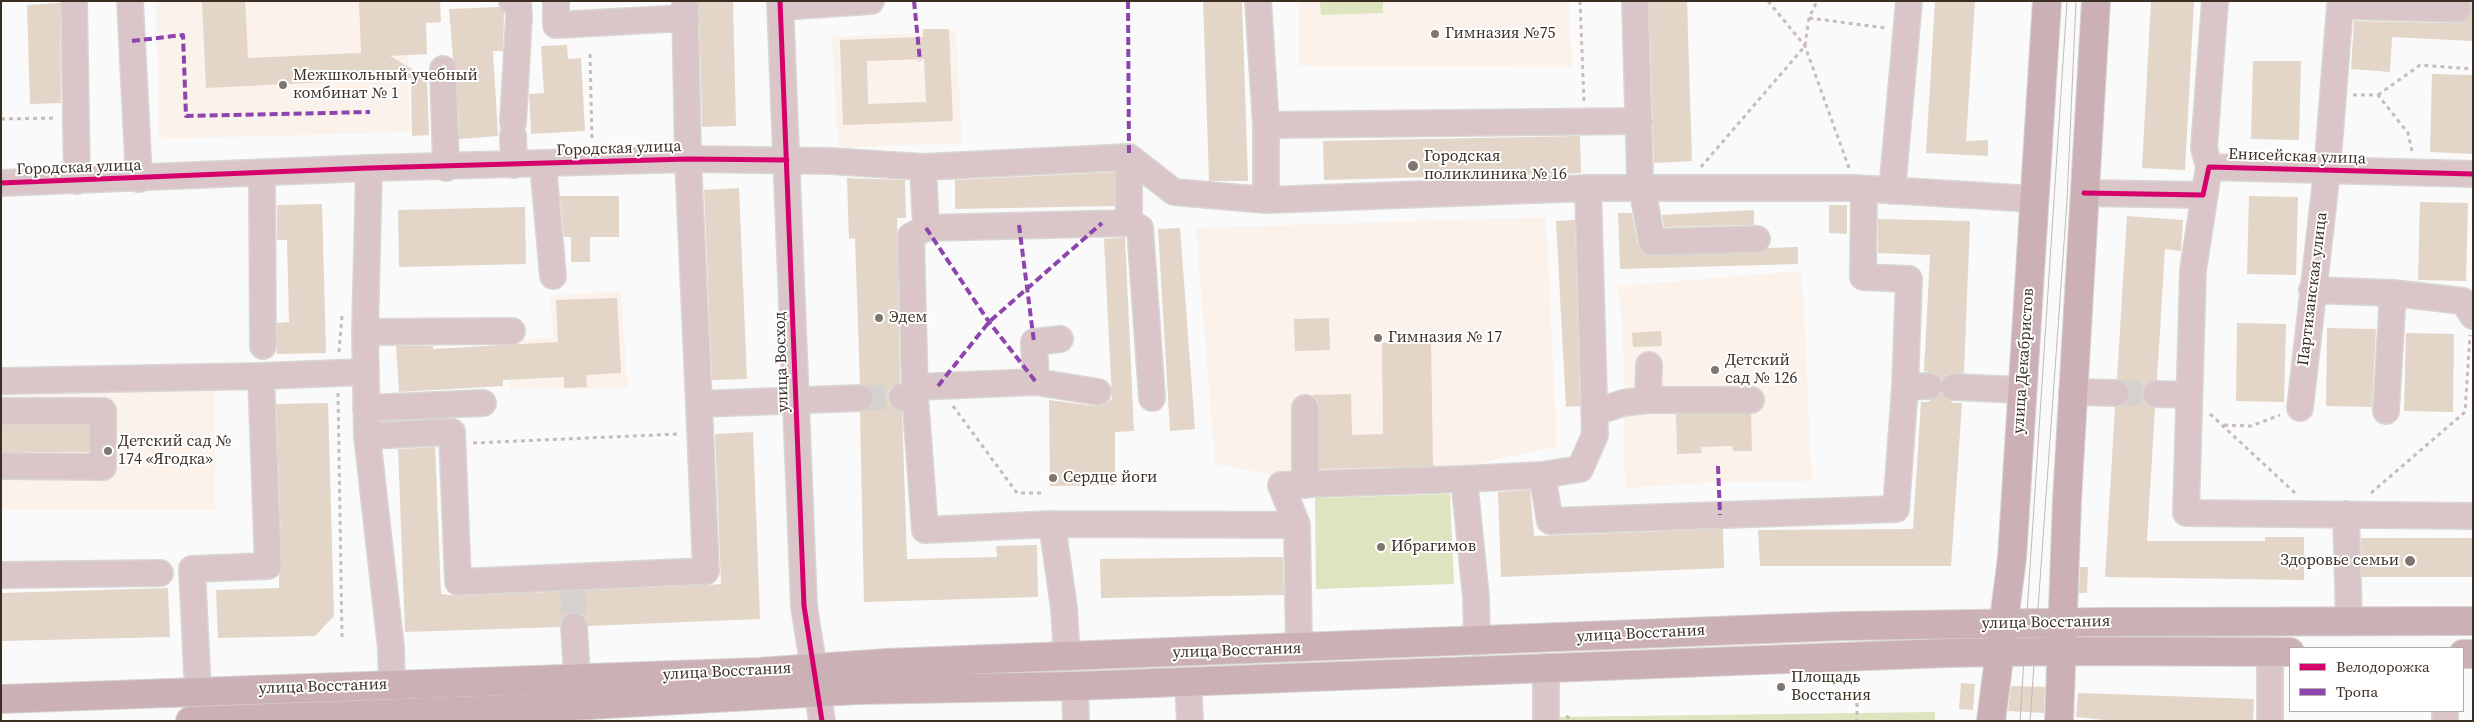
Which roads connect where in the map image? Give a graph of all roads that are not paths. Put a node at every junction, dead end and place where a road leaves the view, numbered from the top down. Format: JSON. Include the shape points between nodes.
{"nodes":[{"id":1,"x":74,"y":1,"type":"edge"},
{"id":2,"x":130,"y":1,"type":"edge"},
{"id":3,"x":512,"y":1,"type":"edge"},
{"id":4,"x":556,"y":1,"type":"edge"},
{"id":5,"x":871,"y":1,"type":"edge"},
{"id":6,"x":1258,"y":1,"type":"edge"},
{"id":7,"x":1635,"y":1,"type":"edge"},
{"id":8,"x":1909,"y":1,"type":"edge"},
{"id":9,"x":2047,"y":1,"type":"edge"},
{"id":10,"x":2096,"y":1,"type":"edge"},
{"id":11,"x":2215,"y":1,"type":"edge"},
{"id":12,"x":781,"y":4,"type":"edge"},
{"id":13,"x":686,"y":10,"type":"edge"},
{"id":14,"x":2458,"y":10,"type":"dead end"},
{"id":15,"x":443,"y":69,"type":"dead end"},
{"id":16,"x":1639,"y":121,"type":"junction"},
{"id":17,"x":1266,"y":125,"type":"junction"},
{"id":18,"x":1129,"y":157,"type":"junction"},
{"id":19,"x":688,"y":159,"type":"junction"},
{"id":20,"x":787,"y":160,"type":"junction"},
{"id":21,"x":543,"y":164,"type":"junction"},
{"id":22,"x":514,"y":165,"type":"junction"},
{"id":23,"x":923,"y":167,"type":"junction"},
{"id":24,"x":2209,"y":167,"type":"junction"},
{"id":25,"x":369,"y":168,"type":"junction"},
{"id":26,"x":446,"y":168,"type":"junction"},
{"id":27,"x":2327,"y":171,"type":"junction"},
{"id":28,"x":262,"y":174,"type":"junction"},
{"id":29,"x":2473,"y":174,"type":"edge"},
{"id":30,"x":140,"y":179,"type":"junction"},
{"id":31,"x":77,"y":181,"type":"junction"},
{"id":32,"x":1,"y":184,"type":"edge"},
{"id":33,"x":1588,"y":188,"type":"junction"},
{"id":34,"x":1641,"y":189,"type":"junction"},
{"id":35,"x":1859,"y":189,"type":"junction"},
{"id":36,"x":1892,"y":191,"type":"junction"},
{"id":37,"x":2084,"y":193,"type":"junction"},
{"id":38,"x":2204,"y":195,"type":"junction"},
{"id":39,"x":2034,"y":199,"type":"junction"},
{"id":40,"x":1266,"y":200,"type":"junction"},
{"id":41,"x":1129,"y":223,"type":"junction"},
{"id":42,"x":926,"y":228,"type":"junction"},
{"id":43,"x":1757,"y":239,"type":"dead end"},
{"id":44,"x":553,"y":276,"type":"dead end"},
{"id":45,"x":2312,"y":290,"type":"junction"},
{"id":46,"x":2393,"y":293,"type":"junction"},
{"id":47,"x":2472,"y":314,"type":"edge"},
{"id":48,"x":512,"y":331,"type":"dead end"},
{"id":49,"x":365,"y":332,"type":"junction"},
{"id":50,"x":1060,"y":339,"type":"dead end"},
{"id":51,"x":263,"y":346,"type":"dead end"},
{"id":52,"x":1649,"y":365,"type":"dead end"},
{"id":53,"x":366,"y":372,"type":"junction"},
{"id":54,"x":261,"y":376,"type":"junction"},
{"id":55,"x":4,"y":381,"type":"edge"},
{"id":56,"x":1036,"y":382,"type":"junction"},
{"id":57,"x":1929,"y":386,"type":"dead end"},
{"id":58,"x":1905,"y":387,"type":"junction"},
{"id":59,"x":1954,"y":387,"type":"dead end"},
{"id":60,"x":2022,"y":390,"type":"junction"},
{"id":61,"x":917,"y":391,"type":"junction"},
{"id":62,"x":1098,"y":392,"type":"dead end"},
{"id":63,"x":2072,"y":392,"type":"junction"},
{"id":64,"x":2116,"y":393,"type":"tunnel mouth"},
{"id":65,"x":2156,"y":394,"type":"tunnel mouth"},
{"id":66,"x":2189,"y":395,"type":"junction"},
{"id":67,"x":860,"y":398,"type":"tunnel mouth"},
{"id":68,"x":1152,"y":398,"type":"dead end"},
{"id":69,"x":796,"y":400,"type":"junction"},
{"id":70,"x":1648,"y":400,"type":"junction"},
{"id":71,"x":1751,"y":400,"type":"dead end"},
{"id":72,"x":483,"y":403,"type":"dead end"},
{"id":73,"x":699,"y":404,"type":"junction"},
{"id":74,"x":366,"y":408,"type":"junction"},
{"id":75,"x":1305,"y":408,"type":"dead end"},
{"id":76,"x":2300,"y":408,"type":"road end"},
{"id":77,"x":5,"y":411,"type":"edge"},
{"id":78,"x":2386,"y":411,"type":"dead end"},
{"id":79,"x":1596,"y":412,"type":"junction"},
{"id":80,"x":367,"y":436,"type":"junction"},
{"id":81,"x":1,"y":466,"type":"edge"},
{"id":82,"x":1542,"y":475,"type":"junction"},
{"id":83,"x":1464,"y":479,"type":"junction"},
{"id":84,"x":1305,"y":485,"type":"junction"},
{"id":85,"x":2346,"y":514,"type":"junction"},
{"id":86,"x":2473,"y":516,"type":"edge"},
{"id":87,"x":1052,"y":524,"type":"junction"},
{"id":88,"x":1297,"y":525,"type":"junction"},
{"id":89,"x":160,"y":572,"type":"dead end"},
{"id":90,"x":1,"y":575,"type":"edge"},
{"id":91,"x":2349,"y":621,"type":"junction"},
{"id":92,"x":2473,"y":621,"type":"edge"},
{"id":93,"x":2062,"y":623,"type":"junction"},
{"id":94,"x":2002,"y":624,"type":"junction"},
{"id":95,"x":574,"y":626,"type":"tunnel mouth"},
{"id":96,"x":1477,"y":642,"type":"junction"},
{"id":97,"x":1299,"y":648,"type":"junction"},
{"id":98,"x":2062,"y":651,"type":"junction"},
{"id":99,"x":1998,"y":652,"type":"junction"},
{"id":100,"x":2280,"y":652,"type":"edge"},
{"id":101,"x":1067,"y":658,"type":"junction"},
{"id":102,"x":814,"y":667,"type":"junction"},
{"id":103,"x":1546,"y":667,"type":"junction"},
{"id":104,"x":577,"y":678,"type":"junction"},
{"id":105,"x":1188,"y":681,"type":"junction"},
{"id":106,"x":392,"y":684,"type":"junction"},
{"id":107,"x":1075,"y":686,"type":"junction"},
{"id":108,"x":198,"y":692,"type":"junction"},
{"id":109,"x":819,"y":694,"type":"junction"},
{"id":110,"x":1,"y":699,"type":"edge"},
{"id":111,"x":536,"y":714,"type":"edge"},
{"id":112,"x":335,"y":717,"type":"edge"},
{"id":113,"x":190,"y":721,"type":"edge"},
{"id":114,"x":822,"y":721,"type":"edge"},
{"id":115,"x":1076,"y":721,"type":"edge"},
{"id":116,"x":1190,"y":721,"type":"edge"},
{"id":117,"x":1546,"y":721,"type":"edge"},
{"id":118,"x":1991,"y":721,"type":"edge"},
{"id":119,"x":2059,"y":721,"type":"edge"},
{"id":120,"x":2270,"y":721,"type":"edge"}],
"edges":[{"from":1,"to":31,"type":"street"},
{"from":2,"to":30,"type":"street"},
{"from":3,"to":22,"type":"street","via":[[518,2],[519,17]]},
{"from":4,"to":13,"type":"street","via":[[556,26]]},
{"from":5,"to":12,"type":"street"},
{"from":6,"to":17,"type":"street"},
{"from":7,"to":16,"type":"street"},
{"from":8,"to":36,"type":"street"},
{"from":9,"to":39,"type":"main road","name":"улица Декабристов"},
{"from":10,"to":37,"type":"main road"},
{"from":11,"to":24,"type":"street","via":[[2204,148]]},
{"from":12,"to":20,"type":"street","name":"улица Восход"},
{"from":13,"to":19,"type":"street"},
{"from":14,"to":27,"type":"street","name":"Партизанская улица","via":[[2340,6]]},
{"from":15,"to":26,"type":"street"},
{"from":16,"to":17,"type":"street"},
{"from":16,"to":34,"type":"street"},
{"from":17,"to":40,"type":"street"},
{"from":18,"to":23,"type":"street","name":"Городская улица"},
{"from":18,"to":40,"type":"street","via":[[1174,192]]},
{"from":18,"to":41,"type":"street"},
{"from":19,"to":20,"type":"street","name":"Городская улица"},
{"from":19,"to":21,"type":"street","name":"Городская улица"},
{"from":19,"to":73,"type":"street"},
{"from":20,"to":23,"type":"street","name":"Городская улица"},
{"from":20,"to":69,"type":"street","name":"улица Восход"},
{"from":21,"to":22,"type":"street","name":"Городская улица"},
{"from":21,"to":44,"type":"street"},
{"from":22,"to":26,"type":"street","name":"Городская улица"},
{"from":23,"to":42,"type":"street"},
{"from":24,"to":27,"type":"street","name":"Енисейская улица"},
{"from":24,"to":38,"type":"street","name":"Енисейская улица"},
{"from":25,"to":26,"type":"street","name":"Городская улица"},
{"from":25,"to":28,"type":"street","name":"Городская улица"},
{"from":25,"to":49,"type":"street"},
{"from":27,"to":29,"type":"street","name":"Енисейская улица"},
{"from":27,"to":45,"type":"street","name":"Партизанская улица"},
{"from":28,"to":30,"type":"street","name":"Городская улица"},
{"from":28,"to":51,"type":"street"},
{"from":30,"to":31,"type":"street","name":"Городская улица"},
{"from":31,"to":32,"type":"street","name":"Городская улица"},
{"from":33,"to":34,"type":"street"},
{"from":33,"to":40,"type":"street"},
{"from":33,"to":79,"type":"street"},
{"from":34,"to":35,"type":"street"},
{"from":34,"to":43,"type":"street","via":[[1652,242]]},
{"from":35,"to":36,"type":"street"},
{"from":35,"to":58,"type":"street","via":[[1864,277],[1909,279]]},
{"from":36,"to":39,"type":"street"},
{"from":37,"to":38,"type":"street"},
{"from":37,"to":63,"type":"main road"},
{"from":38,"to":66,"type":"street","name":"Енисейская улица","via":[[2193,270]]},
{"from":39,"to":60,"type":"main road","name":"улица Декабристов"},
{"from":41,"to":42,"type":"street"},
{"from":41,"to":68,"type":"street","via":[[1140,228]]},
{"from":42,"to":61,"type":"street","via":[[911,236]]},
{"from":45,"to":46,"type":"street"},
{"from":45,"to":76,"type":"street","name":"Партизанская улица"},
{"from":46,"to":47,"type":"street","via":[[2463,301]]},
{"from":46,"to":78,"type":"street"},
{"from":48,"to":49,"type":"street"},
{"from":49,"to":53,"type":"street"},
{"from":50,"to":56,"type":"street","via":[[1034,342]]},
{"from":52,"to":70,"type":"street"},
{"from":53,"to":54,"type":"street"},
{"from":53,"to":74,"type":"street"},
{"from":54,"to":55,"type":"street"},
{"from":54,"to":108,"type":"street","via":[[268,566],[192,568]]},
{"from":55,"to":77,"type":"street"},
{"from":56,"to":61,"type":"street"},
{"from":56,"to":62,"type":"street"},
{"from":57,"to":58,"type":"street"},
{"from":58,"to":82,"type":"street","via":[[1896,510],[1550,521]]},
{"from":59,"to":60,"type":"street"},
{"from":60,"to":94,"type":"main road","name":"улица Декабристов","via":[[2012,558]]},
{"from":61,"to":87,"type":"street","via":[[925,530]]},
{"from":63,"to":64,"type":"street"},
{"from":63,"to":93,"type":"main road"},
{"from":65,"to":66,"type":"street"},
{"from":66,"to":85,"type":"street","name":"Енисейская улица","via":[[2186,514]]},
{"from":67,"to":69,"type":"street"},
{"from":69,"to":73,"type":"street"},
{"from":69,"to":102,"type":"street","name":"улица Восход","via":[[804,606]]},
{"from":70,"to":71,"type":"street"},
{"from":70,"to":79,"type":"street","via":[[1623,403]]},
{"from":72,"to":74,"type":"street"},
{"from":73,"to":80,"type":"street","via":[[706,571],[573,583],[458,582],[452,432]]},
{"from":74,"to":80,"type":"street"},
{"from":75,"to":84,"type":"street"},
{"from":77,"to":81,"type":"street","via":[[104,411],[104,467]]},
{"from":79,"to":82,"type":"street","via":[[1595,435],[1580,469]]},
{"from":80,"to":106,"type":"street","via":[[391,648]]},
{"from":82,"to":83,"type":"street"},
{"from":83,"to":84,"type":"street"},
{"from":83,"to":96,"type":"street","via":[[1476,597]]},
{"from":84,"to":88,"type":"street","via":[[1281,486]]},
{"from":85,"to":86,"type":"street"},
{"from":85,"to":91,"type":"street"},
{"from":87,"to":88,"type":"street"},
{"from":87,"to":101,"type":"street","via":[[1064,608]]},
{"from":88,"to":97,"type":"street"},
{"from":89,"to":90,"type":"street"},
{"from":91,"to":92,"type":"main road","name":"улица Восстания"},
{"from":91,"to":93,"type":"main road","name":"улица Восстания"},
{"from":93,"to":94,"type":"main road","name":"улица Восстания"},
{"from":93,"to":98,"type":"main road"},
{"from":94,"to":96,"type":"main road","name":"улица Восстания","via":[[1844,626]]},
{"from":94,"to":99,"type":"main road","name":"улица Декабристов"},
{"from":95,"to":104,"type":"street"},
{"from":96,"to":97,"type":"main road","name":"улица Восстания"},
{"from":97,"to":101,"type":"main road","name":"улица Восстания"},
{"from":98,"to":99,"type":"main road","name":"улица Восстания"},
{"from":98,"to":100,"type":"main road","name":"улица Восстания"},
{"from":98,"to":119,"type":"main road"},
{"from":99,"to":103,"type":"main road","name":"улица Восстания"},
{"from":99,"to":118,"type":"main road","name":"улица Декабристов"},
{"from":100,"to":120,"type":"street"},
{"from":101,"to":102,"type":"main road","name":"улица Восстания"},
{"from":102,"to":104,"type":"main road","name":"улица Восстания"},
{"from":102,"to":109,"type":"street","name":"улица Восход"},
{"from":103,"to":105,"type":"main road","name":"улица Восстания"},
{"from":103,"to":117,"type":"street"},
{"from":104,"to":106,"type":"main road","name":"улица Восстания"},
{"from":105,"to":107,"type":"main road","name":"улица Восстания"},
{"from":105,"to":116,"type":"street"},
{"from":106,"to":108,"type":"main road","name":"улица Восстания"},
{"from":107,"to":109,"type":"main road","name":"улица Восстания","via":[[859,690]]},
{"from":107,"to":115,"type":"street"},
{"from":108,"to":110,"type":"main road","name":"улица Восстания"},
{"from":109,"to":111,"type":"main road","name":"улица Восстания"},
{"from":109,"to":114,"type":"street","name":"улица Восход"},
{"from":111,"to":112,"type":"main road","name":"улица Восстания"},
{"from":112,"to":113,"type":"main road","name":"улица Восстания"}]}
